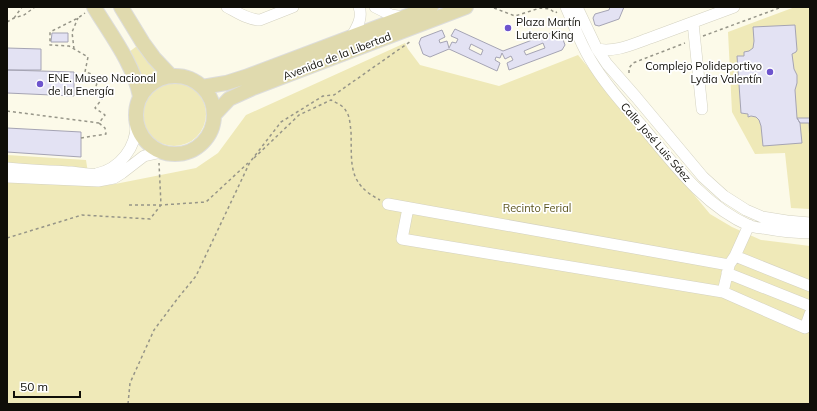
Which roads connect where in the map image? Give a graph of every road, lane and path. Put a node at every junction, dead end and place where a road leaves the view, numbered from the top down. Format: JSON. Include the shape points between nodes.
{"nodes":[{"id":1,"x":22,"y":7,"type":"edge"},
{"id":2,"x":121,"y":7,"type":"edge"},
{"id":3,"x":293,"y":7,"type":"edge"},
{"id":4,"x":360,"y":7,"type":"edge"},
{"id":5,"x":375,"y":7,"type":"edge"},
{"id":6,"x":431,"y":7,"type":"edge"},
{"id":7,"x":466,"y":7,"type":"edge"},
{"id":8,"x":566,"y":7,"type":"edge"},
{"id":9,"x":577,"y":7,"type":"edge"},
{"id":10,"x":734,"y":7,"type":"edge"},
{"id":11,"x":34,"y":8,"type":"edge"},
{"id":12,"x":231,"y":8,"type":"edge"},
{"id":13,"x":494,"y":8,"type":"dead end"},
{"id":14,"x":87,"y":11,"type":"edge"},
{"id":15,"x":404,"y":17,"type":"junction"},
{"id":16,"x":14,"y":18,"type":"junction"},
{"id":17,"x":7,"y":22,"type":"edge"},
{"id":18,"x":692,"y":23,"type":"junction"},
{"id":19,"x":352,"y":36,"type":"junction"},
{"id":20,"x":412,"y":40,"type":"dead end"},
{"id":21,"x":625,"y":46,"type":"junction"},
{"id":22,"x":74,"y":49,"type":"junction"},
{"id":23,"x":597,"y":49,"type":"junction"},
{"id":24,"x":612,"y":70,"type":"junction"},
{"id":25,"x":171,"y":76,"type":"junction"},
{"id":26,"x":202,"y":87,"type":"junction"},
{"id":27,"x":140,"y":96,"type":"junction"},
{"id":28,"x":702,"y":109,"type":"dead end"},
{"id":29,"x":7,"y":111,"type":"edge"},
{"id":30,"x":214,"y":115,"type":"junction"},
{"id":31,"x":99,"y":123,"type":"junction"},
{"id":32,"x":136,"y":123,"type":"junction"},
{"id":33,"x":81,"y":138,"type":"dead end"},
{"id":34,"x":160,"y":156,"type":"junction"},
{"id":35,"x":250,"y":162,"type":"junction"},
{"id":36,"x":8,"y":175,"type":"edge"},
{"id":37,"x":388,"y":204,"type":"joint"},
{"id":38,"x":129,"y":205,"type":"dead end"},
{"id":39,"x":161,"y":205,"type":"junction"},
{"id":40,"x":408,"y":208,"type":"junction"},
{"id":41,"x":810,"y":223,"type":"edge"},
{"id":42,"x":749,"y":225,"type":"junction"},
{"id":43,"x":810,"y":233,"type":"edge"},
{"id":44,"x":7,"y":238,"type":"edge"},
{"id":45,"x":735,"y":256,"type":"junction"},
{"id":46,"x":728,"y":269,"type":"junction"},
{"id":47,"x":810,"y":286,"type":"edge"},
{"id":48,"x":723,"y":292,"type":"junction"},
{"id":49,"x":810,"y":306,"type":"edge"},
{"id":50,"x":810,"y":314,"type":"edge"},
{"id":51,"x":128,"y":404,"type":"edge"}],
"edges":[{"from":1,"to":16,"type":"path"},
{"from":2,"to":25,"type":"main road","via":[[143,43]]},
{"from":3,"to":12,"type":"street","via":[[260,20],[251,19]]},
{"from":4,"to":19,"type":"street","via":[[361,16]]},
{"from":5,"to":15,"type":"street","via":[[391,15]]},
{"from":6,"to":15,"type":"main road","name":"Avenida de la Libertad"},
{"from":7,"to":30,"type":"main road","name":"Avenida de la Libertad","via":[[253,88],[229,100]]},
{"from":8,"to":13,"type":"path","via":[[555,13],[550,9],[540,8],[515,16]]},
{"from":8,"to":42,"type":"street","name":"Calle José Luis Sáez","via":[[598,72],[681,174],[716,205]]},
{"from":9,"to":23,"type":"street","name":"Calle José Luis Sáez"},
{"from":10,"to":18,"type":"street"},
{"from":11,"to":16,"type":"path"},
{"from":14,"to":22,"type":"path","via":[[72,32]]},
{"from":14,"to":22,"type":"path","via":[[50,32],[50,45],[69,46]]},
{"from":14,"to":27,"type":"main road","via":[[123,55]]},
{"from":15,"to":19,"type":"main road","name":"Avenida de la Libertad"},
{"from":16,"to":17,"type":"path"},
{"from":18,"to":21,"type":"street"},
{"from":18,"to":28,"type":"street"},
{"from":19,"to":26,"type":"main road","name":"Avenida de la Libertad","via":[[241,78]]},
{"from":20,"to":35,"type":"path","via":[[334,96],[323,96],[281,122]]},
{"from":21,"to":23,"type":"street"},
{"from":21,"to":24,"type":"street","via":[[614,60]]},
{"from":22,"to":31,"type":"path","via":[[88,57],[85,72],[92,74],[91,81],[97,83],[94,93],[102,99],[95,108],[105,115]]},
{"from":23,"to":24,"type":"street","name":"Calle José Luis Sáez"},
{"from":24,"to":41,"type":"street","name":"Calle José Luis Sáez","via":[[703,177],[724,196],[762,217]]},
{"from":25,"to":26,"type":"main road","via":[[187,78]]},
{"from":25,"to":27,"type":"main road","via":[[152,83]]},
{"from":26,"to":30,"type":"main road","via":[[214,106]]},
{"from":27,"to":32,"type":"main road"},
{"from":29,"to":31,"type":"path"},
{"from":30,"to":34,"type":"main road","via":[[211,131],[200,145],[180,154]]},
{"from":31,"to":33,"type":"path","via":[[105,128],[106,134]]},
{"from":32,"to":34,"type":"main road","via":[[141,135]]},
{"from":32,"to":36,"type":"street","via":[[136,136],[131,147],[122,159],[110,168],[95,174]]},
{"from":34,"to":36,"type":"street","via":[[144,156],[114,178],[98,182]]},
{"from":34,"to":39,"type":"path"},
{"from":35,"to":37,"type":"path","via":[[299,116],[331,100],[340,104],[350,122],[353,168],[359,184],[370,195]]},
{"from":35,"to":39,"type":"path","via":[[206,202]]},
{"from":35,"to":51,"type":"path","via":[[196,276],[154,330],[130,383]]},
{"from":37,"to":40,"type":"street"},
{"from":38,"to":39,"type":"path"},
{"from":39,"to":44,"type":"path","via":[[150,219],[82,215]]},
{"from":40,"to":46,"type":"street"},
{"from":40,"to":48,"type":"street","via":[[402,239]]},
{"from":42,"to":43,"type":"street","name":"Calle José Luis Sáez","via":[[771,230]]},
{"from":42,"to":45,"type":"street"},
{"from":45,"to":46,"type":"street"},
{"from":45,"to":47,"type":"street"},
{"from":46,"to":48,"type":"street"},
{"from":46,"to":49,"type":"street"},
{"from":48,"to":50,"type":"street","via":[[805,328]]}]}
